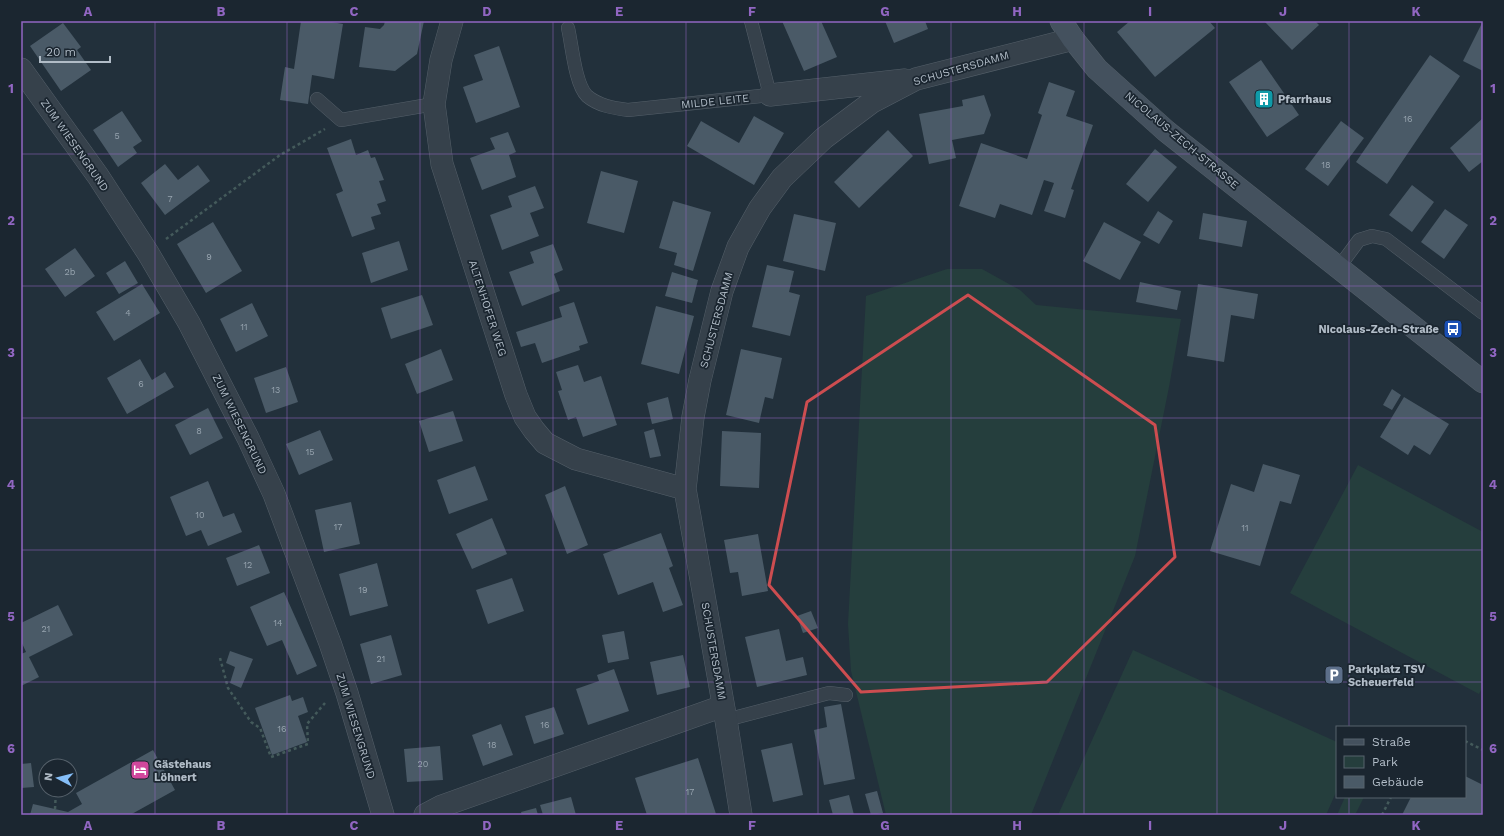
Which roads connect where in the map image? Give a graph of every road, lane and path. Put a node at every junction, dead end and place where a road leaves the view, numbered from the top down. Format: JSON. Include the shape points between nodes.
{"nodes":[{"id":1,"x":452,"y":21,"type":"edge"},
{"id":2,"x":751,"y":21,"type":"edge"},
{"id":3,"x":1061,"y":21,"type":"edge"},
{"id":4,"x":568,"y":28,"type":"dead end"},
{"id":5,"x":1073,"y":40,"type":"junction"},
{"id":6,"x":21,"y":69,"type":"edge"},
{"id":7,"x":916,"y":79,"type":"junction"},
{"id":8,"x":770,"y":95,"type":"junction"},
{"id":9,"x":317,"y":99,"type":"dead end"},
{"id":10,"x":434,"y":104,"type":"junction"},
{"id":11,"x":341,"y":120,"type":"junction"},
{"id":12,"x":148,"y":253,"type":"junction"},
{"id":13,"x":1339,"y":267,"type":"junction"},
{"id":14,"x":1483,"y":313,"type":"edge"},
{"id":15,"x":1483,"y":382,"type":"edge"},
{"id":16,"x":685,"y":489,"type":"junction"},
{"id":17,"x":220,"y":658,"type":"dead end"},
{"id":18,"x":846,"y":695,"type":"dead end"},
{"id":19,"x":328,"y":701,"type":"dead end"},
{"id":20,"x":725,"y":713,"type":"junction"},
{"id":21,"x":1466,"y":742,"type":"edge"},
{"id":22,"x":1483,"y":750,"type":"edge"},
{"id":23,"x":55,"y":798,"type":"edge"},
{"id":24,"x":1390,"y":798,"type":"edge"},
{"id":25,"x":54,"y":809,"type":"dead end"},
{"id":26,"x":383,"y":815,"type":"edge"},
{"id":27,"x":425,"y":815,"type":"edge"},
{"id":28,"x":741,"y":815,"type":"edge"},
{"id":29,"x":1382,"y":815,"type":"edge"}],
"edges":[{"from":1,"to":10,"type":"street","name":"ALTENHOFER WEG","via":[[441,60]]},
{"from":2,"to":8,"type":"lane"},
{"from":3,"to":5,"type":"street","name":"NICOLAUS-ZECH-STRASSE"},
{"from":4,"to":8,"type":"lane","name":"MILDE LEITE","via":[[578,80],[586,95],[609,107],[628,110]]},
{"from":5,"to":7,"type":"street","name":"SCHUSTERSDAMM"},
{"from":5,"to":13,"type":"street","name":"NICOLAUS-ZECH-STRASSE","via":[[1097,69],[1166,131]]},
{"from":6,"to":12,"type":"street","name":"ZUM WIESENGRUND","via":[[98,176]]},
{"from":7,"to":8,"type":"street","name":"MILDE LEITE"},
{"from":7,"to":16,"type":"street","name":"SCHUSTERSDAMM","via":[[872,102],[824,138],[782,178],[760,208],[738,247],[722,291],[700,380]]},
{"from":9,"to":11,"type":"lane"},
{"from":10,"to":11,"type":"lane"},
{"from":10,"to":16,"type":"street","name":"ALTENHOFER WEG","via":[[442,164],[525,417],[545,443],[576,459]]},
{"from":11,"to":12,"type":"path","via":[[280,155]]},
{"from":12,"to":26,"type":"street","name":"ZUM WIESENGRUND","via":[[189,323],[274,494],[333,650]]},
{"from":13,"to":14,"type":"lane","via":[[1359,240],[1372,236],[1386,239]]},
{"from":13,"to":15,"type":"street","name":"NICOLAUS-ZECH-STRASSE"},
{"from":16,"to":20,"type":"street","name":"SCHUSTERSDAMM"},
{"from":17,"to":19,"type":"path","via":[[228,688],[251,722],[260,728],[271,757],[308,744],[307,724]]},
{"from":18,"to":20,"type":"lane","via":[[828,693]]},
{"from":20,"to":27,"type":"street","name":"SCHUSTERSDAMM","via":[[450,803]]},
{"from":20,"to":28,"type":"street","name":"SCHUSTERSDAMM"},
{"from":21,"to":22,"type":"path"},
{"from":23,"to":25,"type":"path"},
{"from":24,"to":29,"type":"path"}]}
